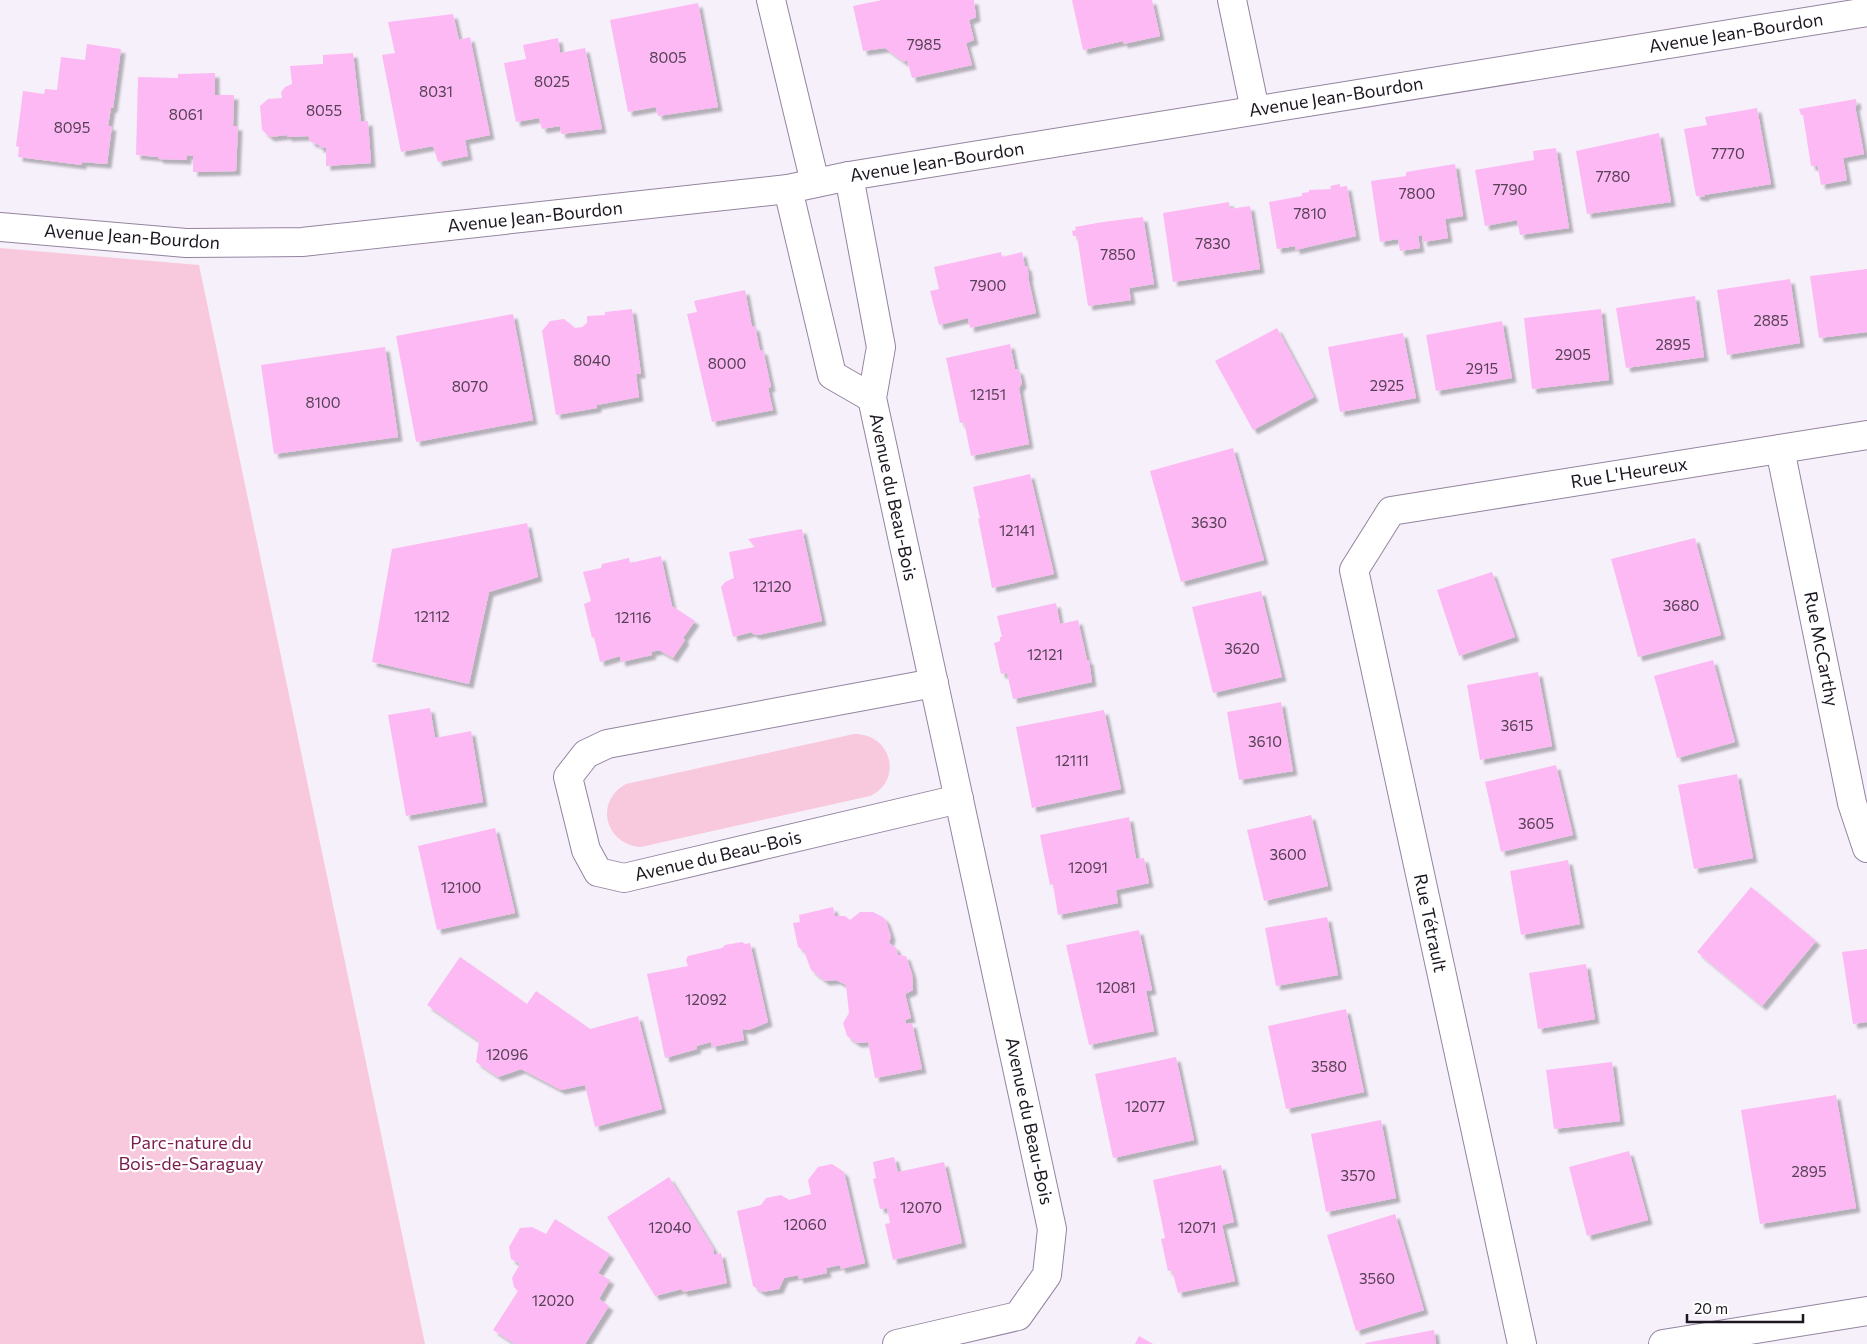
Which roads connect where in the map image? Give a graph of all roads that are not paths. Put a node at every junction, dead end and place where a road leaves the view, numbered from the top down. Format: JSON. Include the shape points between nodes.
{"nodes":[{"id":1,"x":771,"y":0,"type":"edge"},
{"id":2,"x":1232,"y":0,"type":"edge"},
{"id":3,"x":1867,"y":12,"type":"edge"},
{"id":4,"x":1255,"y":110,"type":"junction"},
{"id":5,"x":848,"y":176,"type":"junction"},
{"id":6,"x":815,"y":183,"type":"junction"},
{"id":7,"x":788,"y":188,"type":"junction"},
{"id":8,"x":0,"y":227,"type":"edge"},
{"id":9,"x":872,"y":398,"type":"junction"},
{"id":10,"x":1867,"y":435,"type":"edge"},
{"id":11,"x":1780,"y":449,"type":"junction"},
{"id":12,"x":1391,"y":511,"type":"joint"},
{"id":13,"x":934,"y":683,"type":"junction"},
{"id":14,"x":959,"y":799,"type":"junction"},
{"id":15,"x":1867,"y":848,"type":"edge"},
{"id":16,"x":1867,"y":1311,"type":"edge"},
{"id":17,"x":898,"y":1344,"type":"edge"},
{"id":18,"x":1522,"y":1344,"type":"edge"},
{"id":19,"x":1663,"y":1344,"type":"edge"}],
"edges":[{"from":1,"to":6,"type":"street"},
{"from":2,"to":4,"type":"street"},
{"from":3,"to":4,"type":"street","name":"Avenue Jean-Bourdon"},
{"from":4,"to":5,"type":"street","name":"Avenue Jean-Bourdon"},
{"from":5,"to":6,"type":"street","name":"Avenue Jean-Bourdon"},
{"from":5,"to":9,"type":"street","name":"Avenue du Beau-Bois","via":[[881,347]]},
{"from":6,"to":7,"type":"street","name":"Avenue Jean-Bourdon"},
{"from":7,"to":8,"type":"street","name":"Avenue Jean-Bourdon","via":[[302,242],[186,243]]},
{"from":7,"to":9,"type":"street","name":"Avenue du Beau-Bois","via":[[832,375]]},
{"from":9,"to":13,"type":"street","name":"Avenue du Beau-Bois"},
{"from":10,"to":11,"type":"street","name":"Rue L'Heureux"},
{"from":11,"to":12,"type":"street","name":"Rue L'Heureux"},
{"from":11,"to":15,"type":"street","name":"Rue McCarthy","via":[[1852,803]]},
{"from":12,"to":18,"type":"street","name":"Rue Tétrault","via":[[1354,570]]},
{"from":13,"to":14,"type":"street","name":"Avenue du Beau-Bois"},
{"from":13,"to":14,"type":"street","name":"Avenue du Beau-Bois","via":[[607,744],[586,754],[568,777],[586,850],[598,872],[624,878]]},
{"from":14,"to":17,"type":"street","name":"Avenue du Beau-Bois","via":[[1052,1229],[1047,1275],[1018,1316]]},
{"from":16,"to":19,"type":"street"}]}
